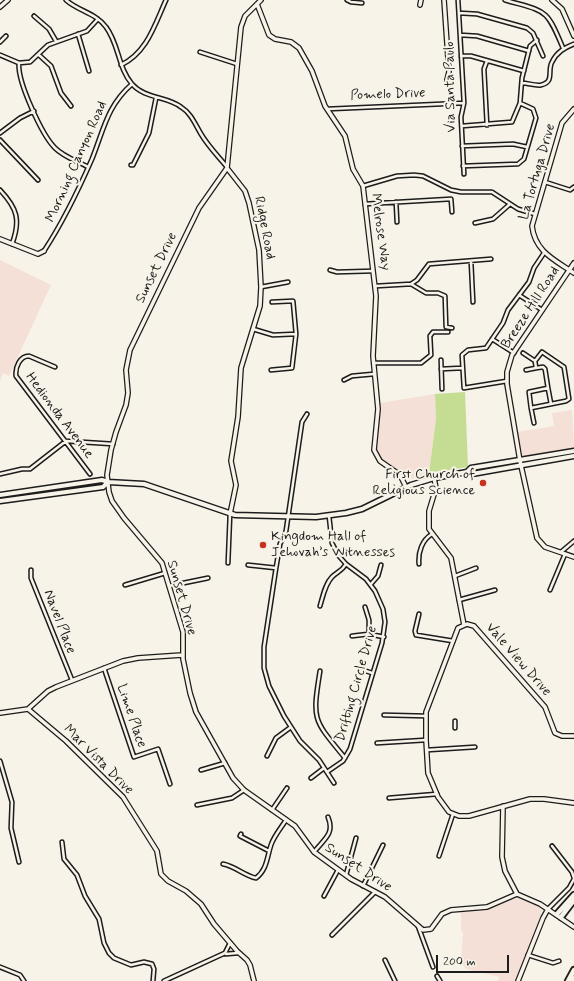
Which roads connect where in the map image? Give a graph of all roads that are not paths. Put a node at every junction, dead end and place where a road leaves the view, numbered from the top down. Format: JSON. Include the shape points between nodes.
{"nodes":[{"id":1,"x":8,"y":0,"type":"edge"},
{"id":2,"x":66,"y":0,"type":"edge"},
{"id":3,"x":166,"y":0,"type":"edge"},
{"id":4,"x":261,"y":0,"type":"edge"},
{"id":5,"x":347,"y":0,"type":"edge"},
{"id":6,"x":421,"y":0,"type":"edge"},
{"id":7,"x":444,"y":0,"type":"edge"},
{"id":8,"x":458,"y":0,"type":"edge"},
{"id":9,"x":505,"y":0,"type":"edge"},
{"id":10,"x":552,"y":0,"type":"edge"},
{"id":11,"x":362,"y":3,"type":"dead end"},
{"id":12,"x":257,"y":4,"type":"junction"},
{"id":13,"x":420,"y":5,"type":"dead end"},
{"id":14,"x":0,"y":7,"type":"edge"},
{"id":15,"x":459,"y":13,"type":"junction"},
{"id":16,"x":34,"y":16,"type":"dead end"},
{"id":17,"x":98,"y":19,"type":"junction"},
{"id":18,"x":78,"y":34,"type":"junction"},
{"id":19,"x":460,"y":35,"type":"junction"},
{"id":20,"x":6,"y":36,"type":"dead end"},
{"id":21,"x":574,"y":36,"type":"edge"},
{"id":22,"x":537,"y":40,"type":"junction"},
{"id":23,"x":56,"y":41,"type":"junction"},
{"id":24,"x":0,"y":42,"type":"edge"},
{"id":25,"x":574,"y":44,"type":"edge"},
{"id":26,"x":563,"y":48,"type":"junction"},
{"id":27,"x":529,"y":51,"type":"junction"},
{"id":28,"x":200,"y":52,"type":"dead end"},
{"id":29,"x":0,"y":55,"type":"edge"},
{"id":30,"x":39,"y":55,"type":"junction"},
{"id":31,"x":462,"y":56,"type":"junction"},
{"id":32,"x":543,"y":56,"type":"dead end"},
{"id":33,"x":487,"y":61,"type":"junction"},
{"id":34,"x":19,"y":63,"type":"junction"},
{"id":35,"x":237,"y":64,"type":"junction"},
{"id":36,"x":121,"y":65,"type":"junction"},
{"id":37,"x":89,"y":71,"type":"dead end"},
{"id":38,"x":524,"y":71,"type":"junction"},
{"id":39,"x":447,"y":80,"type":"dead end"},
{"id":40,"x":522,"y":83,"type":"junction"},
{"id":41,"x":132,"y":84,"type":"junction"},
{"id":42,"x":156,"y":98,"type":"junction"},
{"id":43,"x":463,"y":103,"type":"junction"},
{"id":44,"x":520,"y":103,"type":"junction"},
{"id":45,"x":71,"y":106,"type":"dead end"},
{"id":46,"x":328,"y":109,"type":"junction"},
{"id":47,"x":574,"y":109,"type":"edge"},
{"id":48,"x":34,"y":111,"type":"junction"},
{"id":49,"x":487,"y":125,"type":"junction"},
{"id":50,"x":462,"y":126,"type":"junction"},
{"id":51,"x":0,"y":133,"type":"edge"},
{"id":52,"x":0,"y":140,"type":"edge"},
{"id":53,"x":462,"y":146,"type":"junction"},
{"id":54,"x":527,"y":147,"type":"junction"},
{"id":55,"x":131,"y":164,"type":"dead end"},
{"id":56,"x":463,"y":166,"type":"junction"},
{"id":57,"x":88,"y":167,"type":"junction"},
{"id":58,"x":227,"y":168,"type":"junction"},
{"id":59,"x":464,"y":174,"type":"dead end"},
{"id":60,"x":38,"y":180,"type":"dead end"},
{"id":61,"x":544,"y":182,"type":"junction"},
{"id":62,"x":363,"y":186,"type":"junction"},
{"id":63,"x":574,"y":187,"type":"edge"},
{"id":64,"x":0,"y":190,"type":"edge"},
{"id":65,"x":396,"y":202,"type":"junction"},
{"id":66,"x":365,"y":204,"type":"junction"},
{"id":67,"x":510,"y":204,"type":"junction"},
{"id":68,"x":452,"y":212,"type":"dead end"},
{"id":69,"x":535,"y":214,"type":"junction"},
{"id":70,"x":398,"y":222,"type":"dead end"},
{"id":71,"x":475,"y":223,"type":"dead end"},
{"id":72,"x":0,"y":239,"type":"edge"},
{"id":73,"x":12,"y":244,"type":"junction"},
{"id":74,"x":44,"y":251,"type":"joint"},
{"id":75,"x":544,"y":253,"type":"junction"},
{"id":76,"x":491,"y":259,"type":"dead end"},
{"id":77,"x":471,"y":261,"type":"junction"},
{"id":78,"x":574,"y":263,"type":"edge"},
{"id":79,"x":330,"y":270,"type":"dead end"},
{"id":80,"x":569,"y":270,"type":"junction"},
{"id":81,"x":374,"y":271,"type":"junction"},
{"id":82,"x":574,"y":273,"type":"edge"},
{"id":83,"x":288,"y":282,"type":"dead end"},
{"id":84,"x":411,"y":284,"type":"junction"},
{"id":85,"x":376,"y":286,"type":"junction"},
{"id":86,"x":261,"y":288,"type":"junction"},
{"id":87,"x":520,"y":295,"type":"junction"},
{"id":88,"x":272,"y":302,"type":"dead end"},
{"id":89,"x":473,"y":302,"type":"dead end"},
{"id":90,"x":542,"y":310,"type":"junction"},
{"id":91,"x":452,"y":328,"type":"dead end"},
{"id":92,"x":253,"y":329,"type":"junction"},
{"id":93,"x":448,"y":332,"type":"dead end"},
{"id":94,"x":296,"y":334,"type":"junction"},
{"id":95,"x":492,"y":339,"type":"junction"},
{"id":96,"x":514,"y":353,"type":"junction"},
{"id":97,"x":522,"y":353,"type":"dead end"},
{"id":98,"x":441,"y":360,"type":"dead end"},
{"id":99,"x":535,"y":361,"type":"junction"},
{"id":100,"x":374,"y":364,"type":"junction"},
{"id":101,"x":55,"y":367,"type":"dead end"},
{"id":102,"x":462,"y":368,"type":"junction"},
{"id":103,"x":536,"y":368,"type":"junction"},
{"id":104,"x":441,"y":369,"type":"junction"},
{"id":105,"x":271,"y":370,"type":"dead end"},
{"id":106,"x":526,"y":370,"type":"dead end"},
{"id":107,"x":374,"y":374,"type":"junction"},
{"id":108,"x":344,"y":380,"type":"dead end"},
{"id":109,"x":507,"y":381,"type":"junction"},
{"id":110,"x":548,"y":388,"type":"junction"},
{"id":111,"x":442,"y":390,"type":"dead end"},
{"id":112,"x":551,"y":404,"type":"junction"},
{"id":113,"x":531,"y":408,"type":"junction"},
{"id":114,"x":307,"y":414,"type":"dead end"},
{"id":115,"x":534,"y":423,"type":"dead end"},
{"id":116,"x":66,"y":442,"type":"junction"},
{"id":117,"x":113,"y":444,"type":"junction"},
{"id":118,"x":574,"y":451,"type":"edge"},
{"id":119,"x":574,"y":456,"type":"edge"},
{"id":120,"x":520,"y":463,"type":"junction"},
{"id":121,"x":0,"y":474,"type":"edge"},
{"id":122,"x":90,"y":474,"type":"dead end"},
{"id":123,"x":434,"y":478,"type":"junction"},
{"id":124,"x":108,"y":482,"type":"junction"},
{"id":125,"x":406,"y":487,"type":"junction"},
{"id":126,"x":24,"y":491,"type":"junction"},
{"id":127,"x":0,"y":494,"type":"edge"},
{"id":128,"x":25,"y":497,"type":"junction"},
{"id":129,"x":0,"y":501,"type":"edge"},
{"id":130,"x":230,"y":514,"type":"junction"},
{"id":131,"x":288,"y":515,"type":"junction"},
{"id":132,"x":329,"y":516,"type":"junction"},
{"id":133,"x":432,"y":534,"type":"junction"},
{"id":134,"x":574,"y":541,"type":"edge"},
{"id":135,"x":561,"y":553,"type":"junction"},
{"id":136,"x":566,"y":554,"type":"junction"},
{"id":137,"x":574,"y":557,"type":"edge"},
{"id":138,"x":228,"y":563,"type":"dead end"},
{"id":139,"x":248,"y":564,"type":"dead end"},
{"id":140,"x":346,"y":564,"type":"junction"},
{"id":141,"x":419,"y":564,"type":"dead end"},
{"id":142,"x":381,"y":565,"type":"dead end"},
{"id":143,"x":276,"y":568,"type":"junction"},
{"id":144,"x":476,"y":568,"type":"dead end"},
{"id":145,"x":31,"y":570,"type":"dead end"},
{"id":146,"x":165,"y":573,"type":"junction"},
{"id":147,"x":455,"y":576,"type":"junction"},
{"id":148,"x":208,"y":578,"type":"dead end"},
{"id":149,"x":371,"y":584,"type":"junction"},
{"id":150,"x":126,"y":585,"type":"dead end"},
{"id":151,"x":168,"y":586,"type":"junction"},
{"id":152,"x":495,"y":590,"type":"dead end"},
{"id":153,"x":550,"y":590,"type":"dead end"},
{"id":154,"x":458,"y":600,"type":"junction"},
{"id":155,"x":320,"y":606,"type":"dead end"},
{"id":156,"x":365,"y":607,"type":"dead end"},
{"id":157,"x":419,"y":614,"type":"dead end"},
{"id":158,"x":464,"y":624,"type":"junction"},
{"id":159,"x":369,"y":634,"type":"junction"},
{"id":160,"x":352,"y":636,"type":"dead end"},
{"id":161,"x":384,"y":637,"type":"junction"},
{"id":162,"x":454,"y":641,"type":"junction"},
{"id":163,"x":182,"y":655,"type":"junction"},
{"id":164,"x":104,"y":668,"type":"junction"},
{"id":165,"x":363,"y":670,"type":"dead end"},
{"id":166,"x":320,"y":671,"type":"dead end"},
{"id":167,"x":372,"y":673,"type":"junction"},
{"id":168,"x":72,"y":680,"type":"junction"},
{"id":169,"x":28,"y":709,"type":"junction"},
{"id":170,"x":0,"y":713,"type":"edge"},
{"id":171,"x":384,"y":715,"type":"dead end"},
{"id":172,"x":426,"y":716,"type":"junction"},
{"id":173,"x":455,"y":721,"type":"dead end"},
{"id":174,"x":291,"y":726,"type":"junction"},
{"id":175,"x":455,"y":728,"type":"dead end"},
{"id":176,"x":574,"y":736,"type":"edge"},
{"id":177,"x":426,"y":740,"type":"junction"},
{"id":178,"x":377,"y":743,"type":"dead end"},
{"id":179,"x":475,"y":747,"type":"dead end"},
{"id":180,"x":427,"y":750,"type":"junction"},
{"id":181,"x":267,"y":756,"type":"dead end"},
{"id":182,"x":345,"y":758,"type":"junction"},
{"id":183,"x":0,"y":761,"type":"edge"},
{"id":184,"x":225,"y":763,"type":"junction"},
{"id":185,"x":324,"y":768,"type":"junction"},
{"id":186,"x":201,"y":770,"type":"dead end"},
{"id":187,"x":327,"y":772,"type":"junction"},
{"id":188,"x":311,"y":778,"type":"dead end"},
{"id":189,"x":334,"y":783,"type":"dead end"},
{"id":190,"x":170,"y":784,"type":"dead end"},
{"id":191,"x":287,"y":788,"type":"dead end"},
{"id":192,"x":244,"y":790,"type":"junction"},
{"id":193,"x":436,"y":794,"type":"junction"},
{"id":194,"x":389,"y":798,"type":"dead end"},
{"id":195,"x":574,"y":803,"type":"edge"},
{"id":196,"x":197,"y":805,"type":"dead end"},
{"id":197,"x":504,"y":806,"type":"junction"},
{"id":198,"x":271,"y":810,"type":"junction"},
{"id":199,"x":453,"y":814,"type":"junction"},
{"id":200,"x":328,"y":817,"type":"dead end"},
{"id":201,"x":286,"y":820,"type":"junction"},
{"id":202,"x":241,"y":834,"type":"dead end"},
{"id":203,"x":356,"y":838,"type":"dead end"},
{"id":204,"x":62,"y":842,"type":"dead end"},
{"id":205,"x":383,"y":845,"type":"dead end"},
{"id":206,"x":552,"y":846,"type":"dead end"},
{"id":207,"x":269,"y":851,"type":"junction"},
{"id":208,"x":314,"y":852,"type":"junction"},
{"id":209,"x":439,"y":856,"type":"dead end"},
{"id":210,"x":19,"y":862,"type":"dead end"},
{"id":211,"x":223,"y":864,"type":"dead end"},
{"id":212,"x":338,"y":870,"type":"junction"},
{"id":213,"x":346,"y":875,"type":"junction"},
{"id":214,"x":574,"y":879,"type":"edge"},
{"id":215,"x":362,"y":886,"type":"junction"},
{"id":216,"x":375,"y":892,"type":"junction"},
{"id":217,"x":517,"y":894,"type":"junction"},
{"id":218,"x":574,"y":895,"type":"edge"},
{"id":219,"x":324,"y":896,"type":"dead end"},
{"id":220,"x":574,"y":900,"type":"edge"},
{"id":221,"x":548,"y":909,"type":"junction"},
{"id":222,"x":559,"y":916,"type":"junction"},
{"id":223,"x":418,"y":926,"type":"junction"},
{"id":224,"x":574,"y":927,"type":"edge"},
{"id":225,"x":332,"y":935,"type":"dead end"},
{"id":226,"x":230,"y":942,"type":"junction"},
{"id":227,"x":239,"y":953,"type":"junction"},
{"id":228,"x":222,"y":955,"type":"junction"},
{"id":229,"x":528,"y":956,"type":"junction"},
{"id":230,"x":385,"y":960,"type":"dead end"},
{"id":231,"x":559,"y":961,"type":"dead end"},
{"id":232,"x":0,"y":967,"type":"edge"},
{"id":233,"x":433,"y":967,"type":"dead end"},
{"id":234,"x":574,"y":970,"type":"edge"},
{"id":235,"x":437,"y":976,"type":"dead end"},
{"id":236,"x":574,"y":978,"type":"edge"},
{"id":237,"x":24,"y":981,"type":"edge"},
{"id":238,"x":153,"y":981,"type":"edge"},
{"id":239,"x":164,"y":981,"type":"edge"},
{"id":240,"x":254,"y":981,"type":"edge"},
{"id":241,"x":395,"y":981,"type":"edge"},
{"id":242,"x":440,"y":981,"type":"edge"},
{"id":243,"x":518,"y":981,"type":"edge"},
{"id":244,"x":568,"y":981,"type":"edge"},
{"id":245,"x":572,"y":981,"type":"edge"}],
"edges":[{"from":1,"to":14,"type":"street"},
{"from":2,"to":17,"type":"street","name":"Ridge Road"},
{"from":3,"to":36,"type":"street","via":[[144,47],[135,57]]},
{"from":4,"to":12,"type":"street","name":"Sunset Drive"},
{"from":5,"to":11,"type":"street"},
{"from":6,"to":13,"type":"street"},
{"from":7,"to":39,"type":"street","via":[[449,72]]},
{"from":8,"to":15,"type":"street","name":"Via Santa Paulo"},
{"from":9,"to":26,"type":"street","via":[[546,14],[553,23]]},
{"from":10,"to":21,"type":"street","via":[[562,9]]},
{"from":12,"to":35,"type":"street","name":"Sunset Drive","via":[[245,16],[242,24]]},
{"from":12,"to":46,"type":"street","name":"Melrose Way","via":[[269,35],[275,39],[292,42],[299,48]]},
{"from":15,"to":19,"type":"street","name":"Via Santa Paulo"},
{"from":15,"to":22,"type":"street","via":[[477,14],[527,28]]},
{"from":16,"to":23,"type":"street","via":[[49,29]]},
{"from":17,"to":18,"type":"street","via":[[87,31]]},
{"from":17,"to":36,"type":"street","name":"Ridge Road","via":[[111,35]]},
{"from":18,"to":23,"type":"street"},
{"from":18,"to":37,"type":"street"},
{"from":19,"to":27,"type":"street","via":[[478,36]]},
{"from":19,"to":31,"type":"street","name":"Via Santa Paulo"},
{"from":20,"to":24,"type":"street"},
{"from":22,"to":27,"type":"street","via":[[532,43]]},
{"from":22,"to":32,"type":"street"},
{"from":23,"to":30,"type":"street"},
{"from":25,"to":26,"type":"street"},
{"from":26,"to":40,"type":"street","via":[[552,62],[548,82],[541,85]]},
{"from":27,"to":38,"type":"street"},
{"from":28,"to":35,"type":"street"},
{"from":29,"to":34,"type":"street"},
{"from":30,"to":34,"type":"street","via":[[30,62]]},
{"from":30,"to":45,"type":"street","via":[[51,66],[61,93]]},
{"from":31,"to":33,"type":"street"},
{"from":31,"to":43,"type":"street","name":"Via Santa Paulo"},
{"from":33,"to":38,"type":"street"},
{"from":33,"to":49,"type":"street","via":[[484,69]]},
{"from":34,"to":48,"type":"street","via":[[20,80]]},
{"from":35,"to":58,"type":"street","name":"Sunset Drive"},
{"from":36,"to":41,"type":"street","name":"Ridge Road"},
{"from":38,"to":40,"type":"street"},
{"from":40,"to":44,"type":"street"},
{"from":41,"to":42,"type":"street","name":"Ridge Road","via":[[138,90]]},
{"from":41,"to":57,"type":"street","name":"Morning Canyon Road","via":[[112,106]]},
{"from":42,"to":55,"type":"street","via":[[149,133],[133,166]]},
{"from":42,"to":58,"type":"street","name":"Ridge Road","via":[[178,105],[189,114],[201,135]]},
{"from":43,"to":46,"type":"street","name":"Pomelo Drive"},
{"from":43,"to":50,"type":"street","name":"Via Santa Paulo"},
{"from":44,"to":49,"type":"street","via":[[512,122]]},
{"from":44,"to":54,"type":"street","via":[[533,109],[536,116]]},
{"from":46,"to":62,"type":"street","name":"Melrose Way","via":[[345,136],[353,169]]},
{"from":47,"to":61,"type":"street","name":"La Tortuga Drive","via":[[562,123]]},
{"from":48,"to":51,"type":"street"},
{"from":48,"to":57,"type":"street","via":[[44,134],[55,148]]},
{"from":49,"to":50,"type":"street"},
{"from":50,"to":53,"type":"street","name":"Via Santa Paulo"},
{"from":52,"to":60,"type":"street"},
{"from":53,"to":54,"type":"street","via":[[513,144]]},
{"from":53,"to":56,"type":"street","name":"Via Santa Paulo"},
{"from":54,"to":56,"type":"street","via":[[524,159],[518,164]]},
{"from":56,"to":59,"type":"street","name":"Via Santa Paulo"},
{"from":57,"to":74,"type":"street","name":"Morning Canyon Road","via":[[61,224]]},
{"from":58,"to":86,"type":"street","name":"Ridge Road","via":[[245,191],[249,203],[260,250]]},
{"from":58,"to":117,"type":"street","name":"Sunset Drive","via":[[199,208],[130,350],[127,360],[126,405]]},
{"from":61,"to":63,"type":"street","via":[[570,190]]},
{"from":61,"to":69,"type":"street","name":"La Tortuga Drive"},
{"from":62,"to":66,"type":"street","name":"Melrose Way"},
{"from":62,"to":67,"type":"street","via":[[397,176],[423,176],[456,191],[492,192]]},
{"from":64,"to":73,"type":"street","via":[[11,202],[17,218]]},
{"from":65,"to":66,"type":"street"},
{"from":65,"to":68,"type":"street","via":[[451,199]]},
{"from":65,"to":70,"type":"street"},
{"from":66,"to":81,"type":"street","name":"Melrose Way"},
{"from":67,"to":69,"type":"street"},
{"from":67,"to":71,"type":"street","via":[[493,219]]},
{"from":69,"to":75,"type":"street","name":"La Tortuga Drive","via":[[533,234],[537,245]]},
{"from":72,"to":73,"type":"street"},
{"from":73,"to":74,"type":"street","via":[[38,254]]},
{"from":75,"to":80,"type":"street","name":"La Tortuga Drive"},
{"from":75,"to":87,"type":"street"},
{"from":76,"to":77,"type":"street"},
{"from":77,"to":84,"type":"street","via":[[429,264]]},
{"from":77,"to":89,"type":"street"},
{"from":78,"to":80,"type":"street","name":"Breeze Hill Road"},
{"from":79,"to":81,"type":"street"},
{"from":80,"to":82,"type":"street","name":"La Tortuga Drive"},
{"from":80,"to":90,"type":"street","name":"Breeze Hill Road"},
{"from":81,"to":85,"type":"street","name":"Melrose Way"},
{"from":83,"to":86,"type":"street"},
{"from":84,"to":85,"type":"street"},
{"from":84,"to":91,"type":"street","via":[[426,293],[445,296],[446,326]]},
{"from":85,"to":100,"type":"street","name":"Melrose Way"},
{"from":86,"to":92,"type":"street","name":"Ridge Road","via":[[260,306]]},
{"from":87,"to":90,"type":"street"},
{"from":87,"to":95,"type":"street","via":[[508,310]]},
{"from":88,"to":94,"type":"street","via":[[293,301]]},
{"from":90,"to":96,"type":"street","name":"Breeze Hill Road"},
{"from":92,"to":94,"type":"street","via":[[273,335]]},
{"from":92,"to":130,"type":"street","name":"Ridge Road","via":[[241,368],[238,417],[231,460],[236,486]]},
{"from":93,"to":100,"type":"street","via":[[433,332],[430,336],[431,355],[421,363]]},
{"from":94,"to":105,"type":"street","via":[[292,368]]},
{"from":95,"to":96,"type":"street"},
{"from":95,"to":102,"type":"street","via":[[486,348],[465,351],[462,355]]},
{"from":96,"to":109,"type":"street","name":"Breeze Hill Road","via":[[507,372]]},
{"from":97,"to":99,"type":"street"},
{"from":98,"to":104,"type":"street"},
{"from":99,"to":103,"type":"street"},
{"from":99,"to":112,"type":"street","via":[[542,352],[564,367],[568,399],[566,402]]},
{"from":100,"to":107,"type":"street","name":"Melrose Way"},
{"from":101,"to":116,"type":"street","name":"Hedionda Avenue","via":[[25,356],[15,373],[18,381]]},
{"from":102,"to":104,"type":"street"},
{"from":102,"to":109,"type":"street","via":[[464,388]]},
{"from":103,"to":106,"type":"street"},
{"from":103,"to":110,"type":"street","via":[[545,369]]},
{"from":104,"to":111,"type":"street"},
{"from":107,"to":108,"type":"street","via":[[352,376]]},
{"from":107,"to":125,"type":"street","name":"Melrose Way","via":[[378,409],[374,450],[380,461],[400,475]]},
{"from":109,"to":120,"type":"street","name":"Breeze Hill Road"},
{"from":110,"to":112,"type":"street"},
{"from":110,"to":113,"type":"street","via":[[529,392]]},
{"from":112,"to":113,"type":"street"},
{"from":113,"to":115,"type":"street"},
{"from":114,"to":131,"type":"street","via":[[302,422]]},
{"from":116,"to":117,"type":"street"},
{"from":116,"to":121,"type":"street","via":[[30,469]]},
{"from":116,"to":122,"type":"street","name":"Hedionda Avenue"},
{"from":117,"to":124,"type":"street","name":"Sunset Drive"},
{"from":118,"to":120,"type":"main road"},
{"from":119,"to":120,"type":"main road"},
{"from":120,"to":123,"type":"main road","via":[[472,468],[467,472]]},
{"from":120,"to":135,"type":"street","name":"Breeze Hill Road","via":[[537,538],[545,547]]},
{"from":123,"to":125,"type":"main road"},
{"from":123,"to":133,"type":"street","via":[[436,488],[428,522]]},
{"from":124,"to":126,"type":"main road","via":[[102,480]]},
{"from":124,"to":128,"type":"main road","via":[[103,487]]},
{"from":124,"to":130,"type":"main road","via":[[144,484]]},
{"from":124,"to":146,"type":"street","name":"Sunset Drive","via":[[112,501],[160,560]]},
{"from":125,"to":132,"type":"main road","via":[[362,509]]},
{"from":126,"to":127,"type":"main road"},
{"from":126,"to":128,"type":"street"},
{"from":128,"to":129,"type":"main road"},
{"from":130,"to":131,"type":"main road"},
{"from":130,"to":138,"type":"street"},
{"from":131,"to":132,"type":"main road"},
{"from":131,"to":143,"type":"street"},
{"from":132,"to":140,"type":"street","name":"Drifting Circle Drive","via":[[332,543]]},
{"from":133,"to":141,"type":"street","via":[[424,540],[418,557]]},
{"from":133,"to":147,"type":"street","via":[[451,558]]},
{"from":134,"to":135,"type":"street"},
{"from":135,"to":136,"type":"street","name":"Breeze Hill Road"},
{"from":136,"to":137,"type":"street","name":"Breeze Hill Road"},
{"from":136,"to":153,"type":"street"},
{"from":139,"to":143,"type":"street"},
{"from":140,"to":149,"type":"street","name":"Drifting Circle Drive"},
{"from":140,"to":155,"type":"street","via":[[328,582]]},
{"from":142,"to":149,"type":"street","via":[[378,576]]},
{"from":143,"to":174,"type":"street","via":[[264,647],[264,668],[276,701]]},
{"from":144,"to":147,"type":"street"},
{"from":145,"to":168,"type":"street","name":"Navel Place"},
{"from":146,"to":150,"type":"street"},
{"from":146,"to":151,"type":"street","name":"Sunset Drive"},
{"from":147,"to":154,"type":"street"},
{"from":148,"to":151,"type":"street"},
{"from":149,"to":161,"type":"street","name":"Drifting Circle Drive","via":[[383,609]]},
{"from":151,"to":163,"type":"street","name":"Sunset Drive","via":[[183,632]]},
{"from":152,"to":154,"type":"street"},
{"from":154,"to":158,"type":"street"},
{"from":156,"to":159,"type":"street","via":[[369,620]]},
{"from":157,"to":162,"type":"street","via":[[416,635]]},
{"from":158,"to":162,"type":"street","name":"Vale View Drive","via":[[458,628]]},
{"from":158,"to":176,"type":"street","name":"Vale View Drive","via":[[474,626],[545,707],[555,732],[562,736]]},
{"from":159,"to":160,"type":"street"},
{"from":159,"to":161,"type":"street"},
{"from":161,"to":167,"type":"street","name":"Drifting Circle Drive"},
{"from":162,"to":172,"type":"street","name":"Vale View Drive"},
{"from":163,"to":164,"type":"street","via":[[137,658]]},
{"from":163,"to":184,"type":"street","name":"Sunset Drive","via":[[192,701]]},
{"from":164,"to":168,"type":"street"},
{"from":164,"to":190,"type":"street","name":"Lime Place","via":[[134,757],[158,749]]},
{"from":165,"to":167,"type":"street"},
{"from":166,"to":182,"type":"street","via":[[315,703],[316,718],[321,729]]},
{"from":167,"to":182,"type":"street","name":"Drifting Circle Drive","via":[[350,749]]},
{"from":168,"to":169,"type":"street","via":[[48,691]]},
{"from":169,"to":170,"type":"street"},
{"from":169,"to":226,"type":"street","name":"Mar Vista Drive","via":[[66,741],[120,794],[157,852],[161,874],[194,896]]},
{"from":171,"to":172,"type":"street"},
{"from":172,"to":177,"type":"street","name":"Vale View Drive"},
{"from":173,"to":175,"type":"street"},
{"from":174,"to":181,"type":"street","via":[[276,738]]},
{"from":174,"to":185,"type":"street","via":[[300,741]]},
{"from":177,"to":178,"type":"street"},
{"from":177,"to":180,"type":"street","name":"Vale View Drive"},
{"from":179,"to":180,"type":"street"},
{"from":180,"to":193,"type":"street","name":"Vale View Drive","via":[[428,773]]},
{"from":182,"to":187,"type":"street","name":"Drifting Circle Drive"},
{"from":183,"to":210,"type":"street","via":[[12,802],[11,828]]},
{"from":184,"to":186,"type":"street"},
{"from":184,"to":192,"type":"street","name":"Sunset Drive","via":[[233,778]]},
{"from":185,"to":187,"type":"street"},
{"from":185,"to":188,"type":"street"},
{"from":187,"to":189,"type":"street"},
{"from":191,"to":198,"type":"street"},
{"from":192,"to":196,"type":"street","via":[[232,798]]},
{"from":192,"to":198,"type":"street","name":"Sunset Drive"},
{"from":193,"to":194,"type":"street"},
{"from":193,"to":199,"type":"street","name":"Vale View Drive"},
{"from":195,"to":197,"type":"street","via":[[538,798]]},
{"from":197,"to":199,"type":"street","via":[[469,816]]},
{"from":197,"to":217,"type":"street","via":[[502,858],[505,871]]},
{"from":198,"to":201,"type":"street","name":"Sunset Drive"},
{"from":199,"to":209,"type":"street"},
{"from":200,"to":208,"type":"street","via":[[331,831]]},
{"from":201,"to":207,"type":"street"},
{"from":201,"to":208,"type":"street","name":"Sunset Drive","via":[[300,831]]},
{"from":202,"to":207,"type":"street","via":[[240,836]]},
{"from":203,"to":213,"type":"street"},
{"from":204,"to":238,"type":"street","via":[[64,859],[77,875],[99,919],[109,953],[131,965],[144,962],[152,964]]},
{"from":205,"to":215,"type":"street"},
{"from":206,"to":214,"type":"street","via":[[572,872]]},
{"from":207,"to":211,"type":"street","via":[[266,863],[256,878]]},
{"from":208,"to":212,"type":"street","name":"Sunset Drive"},
{"from":212,"to":213,"type":"street","name":"Sunset Drive"},
{"from":212,"to":219,"type":"street"},
{"from":213,"to":215,"type":"street","name":"Sunset Drive"},
{"from":214,"to":221,"type":"street","via":[[569,888]]},
{"from":215,"to":216,"type":"street","name":"Sunset Drive"},
{"from":216,"to":223,"type":"street","name":"Sunset Drive"},
{"from":216,"to":225,"type":"street"},
{"from":217,"to":221,"type":"street"},
{"from":217,"to":223,"type":"street","via":[[487,907],[456,908],[446,912],[428,930]]},
{"from":218,"to":222,"type":"highway"},
{"from":220,"to":222,"type":"highway"},
{"from":221,"to":222,"type":"street"},
{"from":221,"to":229,"type":"street"},
{"from":222,"to":224,"type":"street"},
{"from":223,"to":233,"type":"street"},
{"from":226,"to":227,"type":"street","name":"Mar Vista Drive"},
{"from":226,"to":228,"type":"street","via":[[228,950]]},
{"from":227,"to":228,"type":"street"},
{"from":227,"to":240,"type":"street","name":"Mar Vista Drive","via":[[250,964]]},
{"from":228,"to":239,"type":"street"},
{"from":229,"to":231,"type":"street","via":[[553,963]]},
{"from":229,"to":243,"type":"street"},
{"from":230,"to":241,"type":"street"},
{"from":232,"to":237,"type":"street","via":[[20,975]]},
{"from":234,"to":244,"type":"highway"},
{"from":235,"to":242,"type":"street"},
{"from":236,"to":245,"type":"highway"}]}
